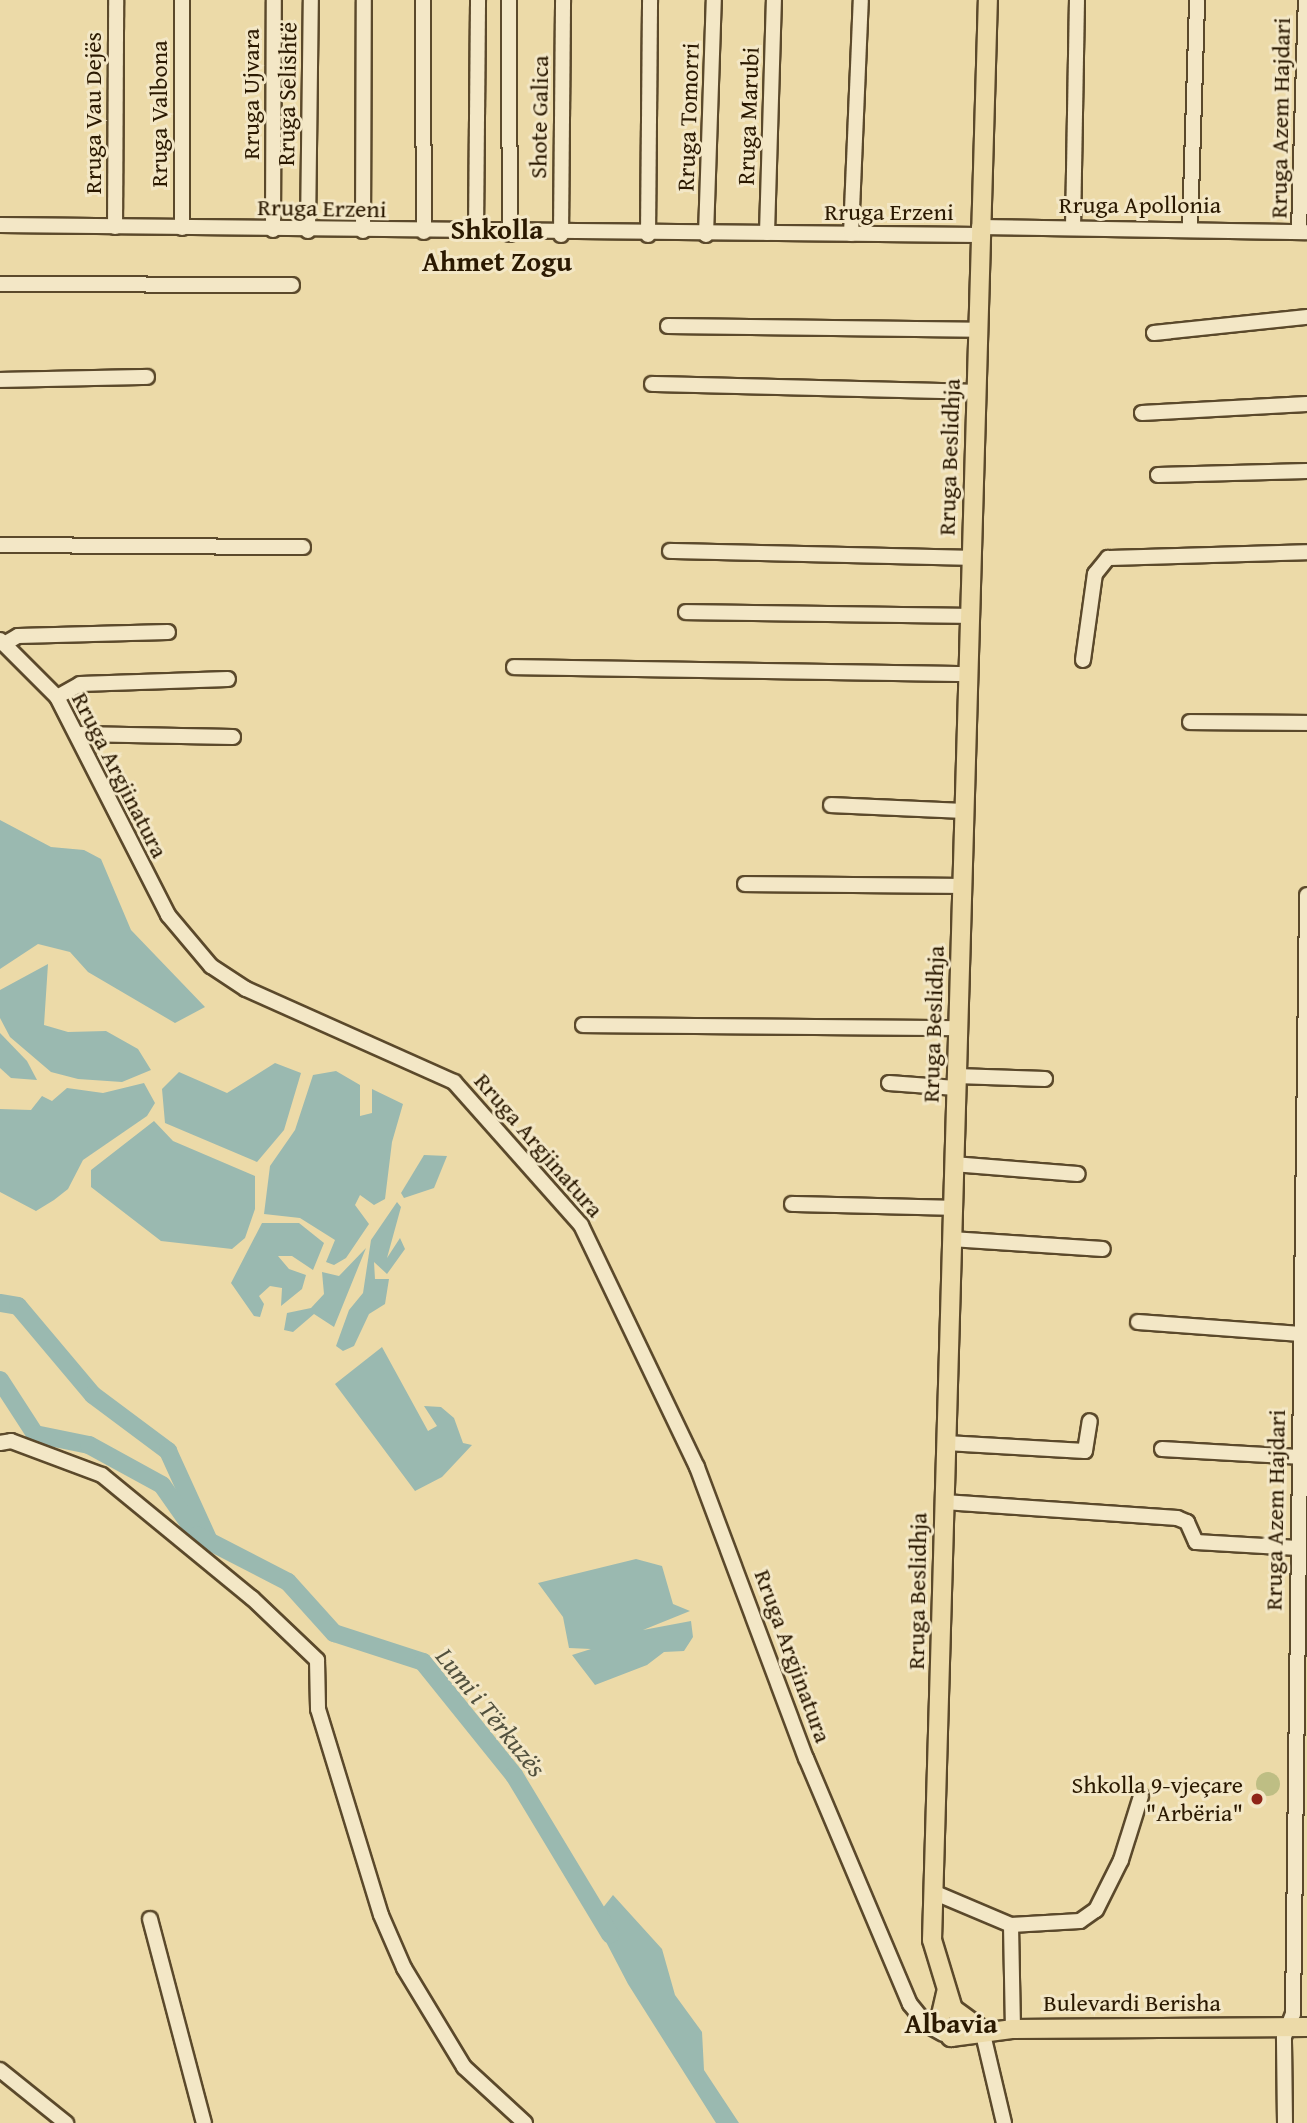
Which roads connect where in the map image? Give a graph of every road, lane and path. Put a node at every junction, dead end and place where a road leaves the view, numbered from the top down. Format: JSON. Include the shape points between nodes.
{"nodes":[{"id":1,"x":116,"y":0,"type":"edge"},
{"id":2,"x":182,"y":0,"type":"edge"},
{"id":3,"x":274,"y":0,"type":"edge"},
{"id":4,"x":312,"y":0,"type":"edge"},
{"id":5,"x":363,"y":0,"type":"edge"},
{"id":6,"x":423,"y":0,"type":"edge"},
{"id":7,"x":478,"y":0,"type":"edge"},
{"id":8,"x":509,"y":0,"type":"edge"},
{"id":9,"x":563,"y":0,"type":"edge"},
{"id":10,"x":650,"y":0,"type":"edge"},
{"id":11,"x":714,"y":0,"type":"edge"},
{"id":12,"x":774,"y":0,"type":"edge"},
{"id":13,"x":861,"y":0,"type":"edge"},
{"id":14,"x":988,"y":0,"type":"edge"},
{"id":15,"x":1077,"y":0,"type":"edge"},
{"id":16,"x":1197,"y":0,"type":"edge"},
{"id":17,"x":1306,"y":0,"type":"edge"},
{"id":18,"x":1305,"y":94,"type":"edge"},
{"id":19,"x":1305,"y":135,"type":"edge"},
{"id":20,"x":0,"y":225,"type":"edge"},
{"id":21,"x":115,"y":227,"type":"junction"},
{"id":22,"x":1190,"y":227,"type":"junction"},
{"id":23,"x":182,"y":228,"type":"junction"},
{"id":24,"x":1073,"y":228,"type":"junction"},
{"id":25,"x":273,"y":230,"type":"junction"},
{"id":26,"x":308,"y":231,"type":"junction"},
{"id":27,"x":363,"y":231,"type":"junction"},
{"id":28,"x":979,"y":231,"type":"junction"},
{"id":29,"x":1303,"y":231,"type":"edge"},
{"id":30,"x":424,"y":232,"type":"junction"},
{"id":31,"x":476,"y":233,"type":"junction"},
{"id":32,"x":767,"y":233,"type":"junction"},
{"id":33,"x":510,"y":234,"type":"junction"},
{"id":34,"x":851,"y":234,"type":"junction"},
{"id":35,"x":561,"y":235,"type":"junction"},
{"id":36,"x":648,"y":235,"type":"junction"},
{"id":37,"x":706,"y":235,"type":"junction"},
{"id":38,"x":0,"y":284,"type":"edge"},
{"id":39,"x":292,"y":285,"type":"dead end"},
{"id":40,"x":1307,"y":317,"type":"edge"},
{"id":41,"x":668,"y":326,"type":"dead end"},
{"id":42,"x":977,"y":330,"type":"junction"},
{"id":43,"x":1154,"y":333,"type":"dead end"},
{"id":44,"x":147,"y":377,"type":"dead end"},
{"id":45,"x":0,"y":380,"type":"edge"},
{"id":46,"x":652,"y":384,"type":"dead end"},
{"id":47,"x":975,"y":392,"type":"junction"},
{"id":48,"x":1307,"y":404,"type":"edge"},
{"id":49,"x":1142,"y":413,"type":"dead end"},
{"id":50,"x":1307,"y":471,"type":"edge"},
{"id":51,"x":1158,"y":475,"type":"dead end"},
{"id":52,"x":0,"y":545,"type":"edge"},
{"id":53,"x":303,"y":547,"type":"dead end"},
{"id":54,"x":670,"y":551,"type":"dead end"},
{"id":55,"x":1307,"y":552,"type":"edge"},
{"id":56,"x":970,"y":558,"type":"junction"},
{"id":57,"x":686,"y":612,"type":"dead end"},
{"id":58,"x":969,"y":616,"type":"junction"},
{"id":59,"x":168,"y":632,"type":"dead end"},
{"id":60,"x":2,"y":642,"type":"edge"},
{"id":61,"x":1083,"y":660,"type":"dead end"},
{"id":62,"x":514,"y":667,"type":"dead end"},
{"id":63,"x":967,"y":674,"type":"junction"},
{"id":64,"x":228,"y":679,"type":"dead end"},
{"id":65,"x":57,"y":697,"type":"junction"},
{"id":66,"x":1190,"y":722,"type":"dead end"},
{"id":67,"x":1307,"y":723,"type":"edge"},
{"id":68,"x":77,"y":734,"type":"junction"},
{"id":69,"x":233,"y":737,"type":"dead end"},
{"id":70,"x":831,"y":805,"type":"dead end"},
{"id":71,"x":963,"y":811,"type":"junction"},
{"id":72,"x":745,"y":884,"type":"dead end"},
{"id":73,"x":961,"y":887,"type":"junction"},
{"id":74,"x":1307,"y":895,"type":"edge"},
{"id":75,"x":1307,"y":965,"type":"edge"},
{"id":76,"x":583,"y":1025,"type":"dead end"},
{"id":77,"x":957,"y":1028,"type":"junction"},
{"id":78,"x":1306,"y":1056,"type":"edge"},
{"id":79,"x":1045,"y":1079,"type":"dead end"},
{"id":80,"x":956,"y":1082,"type":"junction"},
{"id":81,"x":889,"y":1083,"type":"dead end"},
{"id":82,"x":1306,"y":1107,"type":"edge"},
{"id":83,"x":953,"y":1164,"type":"junction"},
{"id":84,"x":1078,"y":1174,"type":"dead end"},
{"id":85,"x":792,"y":1204,"type":"dead end"},
{"id":86,"x":952,"y":1208,"type":"junction"},
{"id":87,"x":1305,"y":1210,"type":"edge"},
{"id":88,"x":951,"y":1239,"type":"junction"},
{"id":89,"x":1103,"y":1249,"type":"dead end"},
{"id":90,"x":1305,"y":1272,"type":"edge"},
{"id":91,"x":1138,"y":1322,"type":"dead end"},
{"id":92,"x":1301,"y":1334,"type":"junction"},
{"id":93,"x":1304,"y":1397,"type":"edge"},
{"id":94,"x":1090,"y":1421,"type":"dead end"},
{"id":95,"x":0,"y":1443,"type":"edge"},
{"id":96,"x":946,"y":1443,"type":"junction"},
{"id":97,"x":1162,"y":1449,"type":"dead end"},
{"id":98,"x":1299,"y":1457,"type":"junction"},
{"id":99,"x":1303,"y":1487,"type":"edge"},
{"id":100,"x":944,"y":1502,"type":"junction"},
{"id":101,"x":1298,"y":1548,"type":"junction"},
{"id":102,"x":1301,"y":1637,"type":"edge"},
{"id":103,"x":1301,"y":1758,"type":"edge"},
{"id":104,"x":1141,"y":1796,"type":"dead end"},
{"id":105,"x":1300,"y":1864,"type":"edge"},
{"id":106,"x":933,"y":1892,"type":"junction"},
{"id":107,"x":150,"y":1919,"type":"dead end"},
{"id":108,"x":1012,"y":1925,"type":"junction"},
{"id":109,"x":950,"y":2026,"type":"junction"},
{"id":110,"x":1307,"y":2026,"type":"edge"},
{"id":111,"x":1288,"y":2027,"type":"junction"},
{"id":112,"x":1013,"y":2029,"type":"junction"},
{"id":113,"x":982,"y":2030,"type":"junction"},
{"id":114,"x":0,"y":2070,"type":"edge"},
{"id":115,"x":66,"y":2123,"type":"edge"},
{"id":116,"x":204,"y":2123,"type":"edge"},
{"id":117,"x":525,"y":2123,"type":"edge"},
{"id":118,"x":1004,"y":2123,"type":"edge"},
{"id":119,"x":1285,"y":2123,"type":"edge"}],
"edges":[{"from":1,"to":21,"type":"street","name":"Rruga Vau Dejës"},
{"from":2,"to":23,"type":"street","name":"Rruga Valbona"},
{"from":3,"to":25,"type":"street","name":"Rruga Ujvara"},
{"from":4,"to":26,"type":"street","name":"Rruga Selishtë"},
{"from":5,"to":27,"type":"street"},
{"from":6,"to":30,"type":"street"},
{"from":7,"to":31,"type":"street"},
{"from":8,"to":33,"type":"street"},
{"from":9,"to":35,"type":"street","name":"Shote Galica"},
{"from":10,"to":36,"type":"street"},
{"from":11,"to":37,"type":"street","name":"Rruga Tomorri"},
{"from":12,"to":32,"type":"street","name":"Rruga Marubi"},
{"from":13,"to":34,"type":"street"},
{"from":14,"to":28,"type":"main road","name":"Rruga Beslidhja"},
{"from":15,"to":24,"type":"street"},
{"from":16,"to":22,"type":"street"},
{"from":17,"to":18,"type":"street","name":"Rruga Azem Hajdari"},
{"from":18,"to":19,"type":"street","name":"Rruga Azem Hajdari"},
{"from":19,"to":29,"type":"street","name":"Rruga Azem Hajdari"},
{"from":20,"to":21,"type":"street","name":"Rruga Erzeni"},
{"from":21,"to":23,"type":"street","name":"Rruga Erzeni"},
{"from":22,"to":24,"type":"street","name":"Rruga Apollonia"},
{"from":22,"to":29,"type":"street","name":"Rruga Apollonia"},
{"from":23,"to":25,"type":"street","name":"Rruga Erzeni"},
{"from":24,"to":28,"type":"street","name":"Rruga Apollonia"},
{"from":25,"to":26,"type":"street","name":"Rruga Erzeni"},
{"from":26,"to":27,"type":"street","name":"Rruga Erzeni"},
{"from":27,"to":30,"type":"street","name":"Rruga Erzeni"},
{"from":28,"to":34,"type":"street","name":"Rruga Erzeni"},
{"from":28,"to":42,"type":"main road","name":"Rruga Beslidhja"},
{"from":30,"to":31,"type":"street","name":"Rruga Erzeni"},
{"from":31,"to":33,"type":"street","name":"Rruga Erzeni"},
{"from":32,"to":34,"type":"street","name":"Rruga Erzeni"},
{"from":32,"to":37,"type":"street","name":"Rruga Erzeni"},
{"from":33,"to":35,"type":"street","name":"Rruga Erzeni"},
{"from":35,"to":36,"type":"street","name":"Rruga Erzeni"},
{"from":36,"to":37,"type":"street","name":"Rruga Erzeni"},
{"from":38,"to":39,"type":"street"},
{"from":40,"to":43,"type":"street"},
{"from":41,"to":42,"type":"street"},
{"from":42,"to":47,"type":"main road","name":"Rruga Beslidhja"},
{"from":44,"to":45,"type":"street"},
{"from":46,"to":47,"type":"street"},
{"from":47,"to":56,"type":"main road","name":"Rruga Beslidhja"},
{"from":48,"to":49,"type":"street"},
{"from":50,"to":51,"type":"street"},
{"from":52,"to":53,"type":"street"},
{"from":54,"to":56,"type":"street"},
{"from":55,"to":61,"type":"street","via":[[1108,558],[1095,574]]},
{"from":56,"to":58,"type":"main road","name":"Rruga Beslidhja"},
{"from":57,"to":58,"type":"street"},
{"from":58,"to":63,"type":"main road","name":"Rruga Beslidhja"},
{"from":59,"to":60,"type":"street","via":[[18,636]]},
{"from":60,"to":65,"type":"street","name":"Rruga Argjinatura"},
{"from":62,"to":63,"type":"street"},
{"from":63,"to":71,"type":"main road","name":"Rruga Beslidhja"},
{"from":64,"to":65,"type":"street","via":[[80,684]]},
{"from":65,"to":68,"type":"street","name":"Rruga Argjinatura"},
{"from":66,"to":67,"type":"street"},
{"from":68,"to":69,"type":"street"},
{"from":68,"to":109,"type":"street","name":"Rruga Argjinatura","via":[[168,915],[212,966],[246,989],[454,1083],[581,1225],[697,1467],[806,1758],[910,2004]]},
{"from":70,"to":71,"type":"street"},
{"from":71,"to":73,"type":"main road","name":"Rruga Beslidhja"},
{"from":72,"to":73,"type":"street"},
{"from":73,"to":77,"type":"main road","name":"Rruga Beslidhja"},
{"from":74,"to":75,"type":"street","name":"Rruga Azem Hajdari"},
{"from":75,"to":78,"type":"street","name":"Rruga Azem Hajdari"},
{"from":76,"to":77,"type":"street"},
{"from":77,"to":80,"type":"main road","name":"Rruga Beslidhja"},
{"from":78,"to":82,"type":"street","name":"Rruga Azem Hajdari"},
{"from":79,"to":80,"type":"street"},
{"from":80,"to":81,"type":"street"},
{"from":80,"to":83,"type":"main road","name":"Rruga Beslidhja"},
{"from":82,"to":87,"type":"street","name":"Rruga Azem Hajdari"},
{"from":83,"to":84,"type":"street"},
{"from":83,"to":86,"type":"main road","name":"Rruga Beslidhja"},
{"from":85,"to":86,"type":"street"},
{"from":86,"to":88,"type":"main road","name":"Rruga Beslidhja"},
{"from":87,"to":90,"type":"street","name":"Rruga Azem Hajdari"},
{"from":88,"to":89,"type":"street"},
{"from":88,"to":96,"type":"main road","name":"Rruga Beslidhja"},
{"from":90,"to":92,"type":"street","name":"Rruga Azem Hajdari"},
{"from":91,"to":92,"type":"street"},
{"from":92,"to":93,"type":"street","name":"Rruga Azem Hajdari"},
{"from":93,"to":98,"type":"street","name":"Rruga Azem Hajdari"},
{"from":94,"to":96,"type":"street","via":[[1085,1451]]},
{"from":95,"to":117,"type":"street","via":[[11,1441],[102,1475],[252,1598],[317,1660],[318,1709],[381,1915],[404,1968],[464,2067]]},
{"from":96,"to":100,"type":"main road","name":"Rruga Beslidhja"},
{"from":97,"to":98,"type":"street"},
{"from":98,"to":99,"type":"street","name":"Rruga Azem Hajdari"},
{"from":99,"to":101,"type":"street","name":"Rruga Azem Hajdari"},
{"from":100,"to":101,"type":"street","via":[[1177,1518],[1187,1522],[1193,1539],[1201,1544]]},
{"from":100,"to":106,"type":"main road","name":"Rruga Beslidhja"},
{"from":101,"to":102,"type":"street","name":"Rruga Azem Hajdari"},
{"from":102,"to":103,"type":"street","name":"Rruga Azem Hajdari"},
{"from":103,"to":105,"type":"street","name":"Rruga Azem Hajdari"},
{"from":104,"to":108,"type":"street","via":[[1110,1889],[1096,1910],[1080,1921]]},
{"from":105,"to":111,"type":"street","name":"Rruga Azem Hajdari"},
{"from":106,"to":108,"type":"street"},
{"from":106,"to":109,"type":"main road","name":"Rruga Beslidhja","via":[[933,1953],[946,1993]]},
{"from":107,"to":116,"type":"street"},
{"from":108,"to":112,"type":"street"},
{"from":109,"to":113,"type":"main road","name":"Bulevardi Berisha"},
{"from":110,"to":111,"type":"main road","name":"Bulevardi Berisha"},
{"from":111,"to":112,"type":"main road","name":"Bulevardi Berisha"},
{"from":111,"to":119,"type":"street","name":"Rruga Azem Hajdari"},
{"from":112,"to":113,"type":"main road","name":"Bulevardi Berisha"},
{"from":113,"to":118,"type":"street"},
{"from":114,"to":115,"type":"street"}]}
